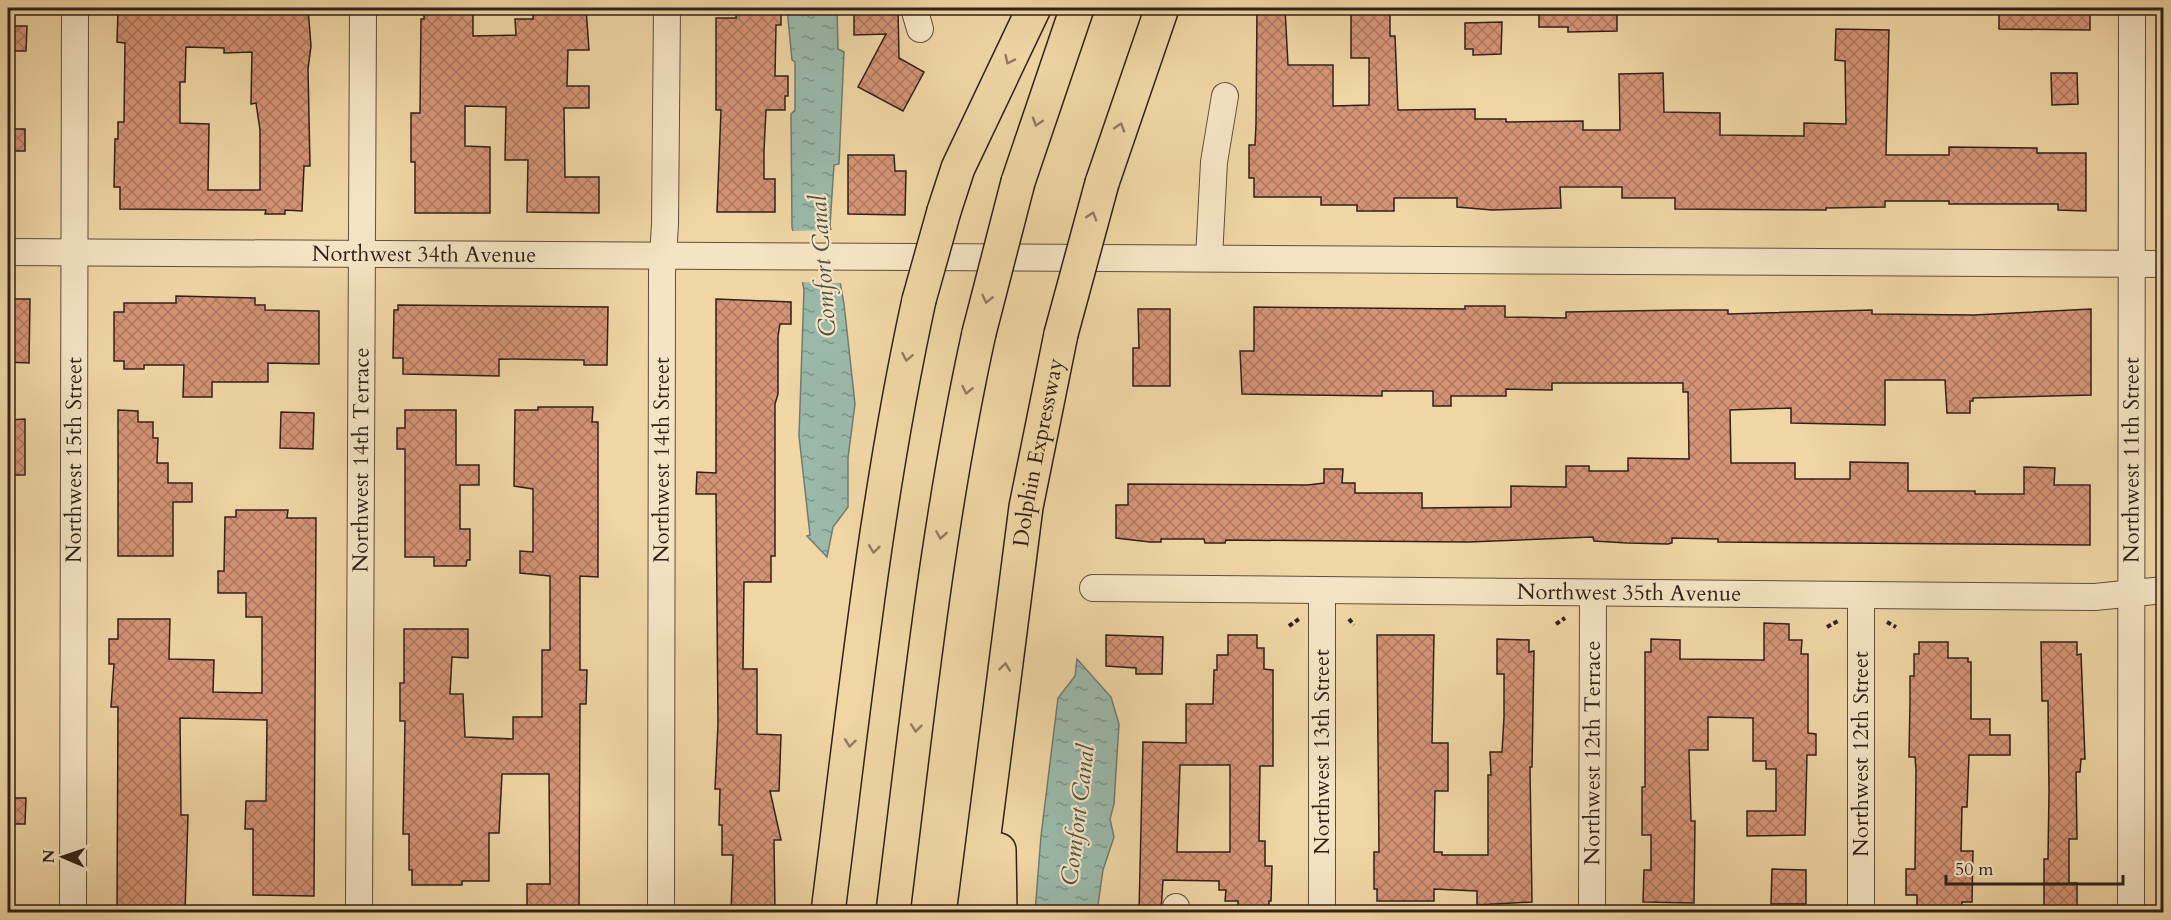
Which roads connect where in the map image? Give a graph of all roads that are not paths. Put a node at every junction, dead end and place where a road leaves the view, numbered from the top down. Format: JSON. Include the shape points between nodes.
{"nodes":[{"id":1,"x":75,"y":8,"type":"edge"},
{"id":2,"x":363,"y":8,"type":"edge"},
{"id":3,"x":667,"y":8,"type":"edge"},
{"id":4,"x":1034,"y":8,"type":"edge"},
{"id":5,"x":1077,"y":8,"type":"edge"},
{"id":6,"x":1162,"y":8,"type":"edge"},
{"id":7,"x":2132,"y":8,"type":"edge"},
{"id":8,"x":1225,"y":96,"type":"dead end"},
{"id":9,"x":8,"y":252,"type":"edge"},
{"id":10,"x":74,"y":252,"type":"junction"},
{"id":11,"x":363,"y":255,"type":"junction"},
{"id":12,"x":664,"y":255,"type":"junction"},
{"id":13,"x":1209,"y":258,"type":"junction"},
{"id":14,"x":2131,"y":264,"type":"junction"},
{"id":15,"x":2163,"y":264,"type":"edge"},
{"id":16,"x":1093,"y":588,"type":"dead end"},
{"id":17,"x":2163,"y":590,"type":"edge"},
{"id":18,"x":1322,"y":591,"type":"junction"},
{"id":19,"x":2132,"y":593,"type":"junction"},
{"id":20,"x":1593,"y":594,"type":"junction"},
{"id":21,"x":1860,"y":595,"type":"junction"},
{"id":22,"x":997,"y":725,"type":"junction"},
{"id":23,"x":73,"y":912,"type":"edge"},
{"id":24,"x":359,"y":912,"type":"edge"},
{"id":25,"x":661,"y":912,"type":"edge"},
{"id":26,"x":828,"y":912,"type":"edge"},
{"id":27,"x":893,"y":912,"type":"edge"},
{"id":28,"x":974,"y":912,"type":"edge"},
{"id":29,"x":1000,"y":912,"type":"edge"},
{"id":30,"x":1322,"y":912,"type":"edge"},
{"id":31,"x":1592,"y":912,"type":"edge"},
{"id":32,"x":1861,"y":912,"type":"edge"},
{"id":33,"x":2131,"y":912,"type":"edge"}],
"edges":[{"from":1,"to":10,"type":"street","name":"Northwest 15th Street"},
{"from":2,"to":11,"type":"street","name":"Northwest 14th Terrace"},
{"from":3,"to":12,"type":"street","name":"Northwest 14th Street"},
{"from":4,"to":26,"type":"highway","one_way":true,"bridge":true,"via":[[958,168],[919,300],[880,504]]},
{"from":5,"to":27,"type":"highway","one_way":true,"bridge":true,"via":[[1018,182],[963,405],[939,548]]},
{"from":22,"to":6,"type":"highway","name":"Dolphin Expressway","one_way":true,"bridge":true,"via":[[1026,507],[1061,334],[1102,183]]},
{"from":7,"to":14,"type":"street","name":"Northwest 11th Street"},
{"from":8,"to":13,"type":"street","via":[[1214,162]]},
{"from":9,"to":10,"type":"street","name":"Northwest 34th Avenue"},
{"from":10,"to":11,"type":"street","name":"Northwest 34th Avenue"},
{"from":10,"to":23,"type":"street","name":"Northwest 15th Street"},
{"from":11,"to":12,"type":"street","name":"Northwest 34th Avenue"},
{"from":11,"to":24,"type":"street","name":"Northwest 14th Terrace"},
{"from":12,"to":13,"type":"street","name":"Northwest 34th Avenue"},
{"from":12,"to":25,"type":"street","name":"Northwest 14th Street"},
{"from":13,"to":14,"type":"street","name":"Northwest 34th Avenue"},
{"from":14,"to":15,"type":"street"},
{"from":14,"to":19,"type":"street","name":"Northwest 11th Street"},
{"from":16,"to":18,"type":"street","name":"Northwest 35th Avenue"},
{"from":17,"to":19,"type":"street","name":"Northwest 35th Avenue"},
{"from":18,"to":20,"type":"street","name":"Northwest 35th Avenue"},
{"from":18,"to":30,"type":"street","name":"Northwest 13th Street"},
{"from":19,"to":21,"type":"street","name":"Northwest 35th Avenue","via":[[2095,597]]},
{"from":19,"to":33,"type":"street","name":"Northwest 11th Street"},
{"from":20,"to":21,"type":"street","name":"Northwest 35th Avenue"},
{"from":20,"to":31,"type":"street","name":"Northwest 12th Terrace"},
{"from":21,"to":32,"type":"street","name":"Northwest 12th Street"},
{"from":22,"to":28,"type":"highway","name":"Dolphin Expressway"},
{"from":22,"to":29,"type":"highway"}]}
